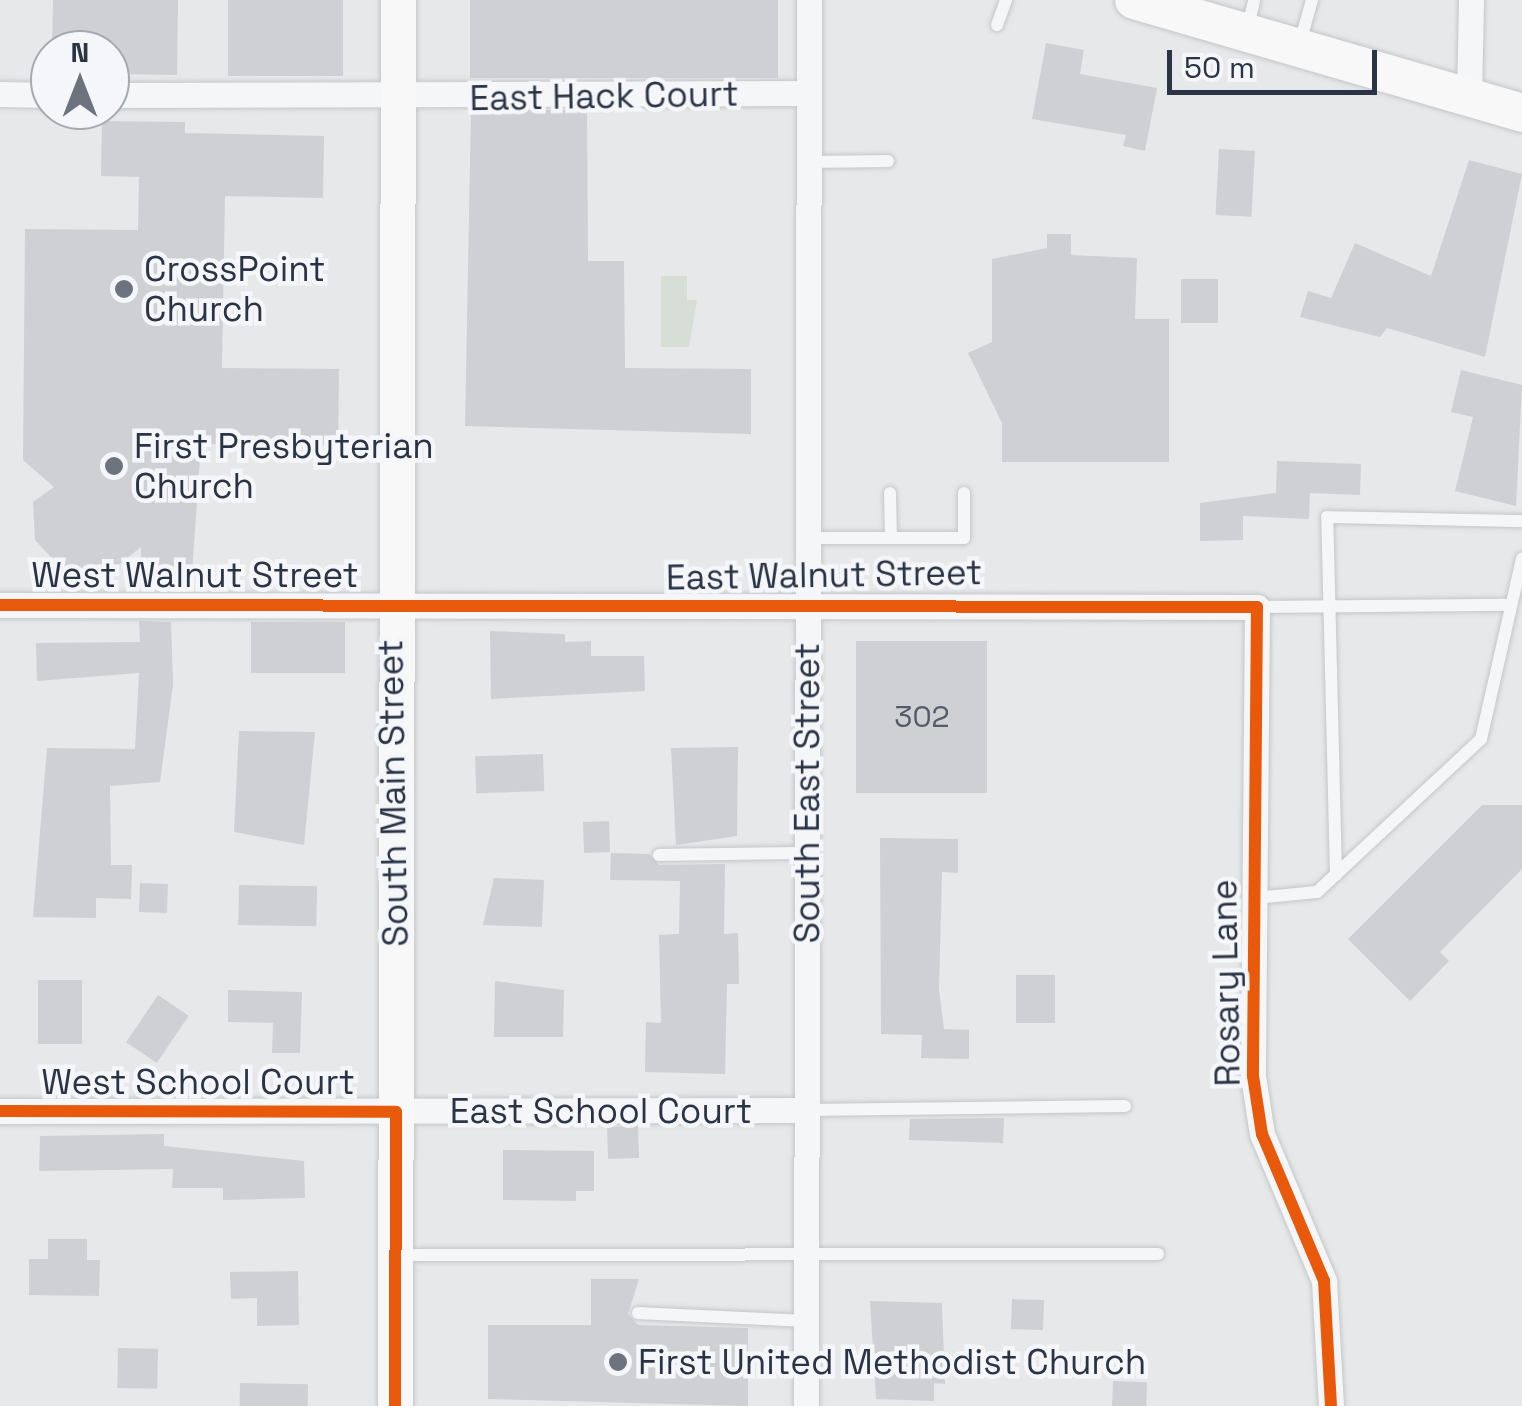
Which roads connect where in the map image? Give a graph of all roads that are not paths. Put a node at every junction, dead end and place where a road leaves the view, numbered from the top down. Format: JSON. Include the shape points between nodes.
{"nodes":[{"id":1,"x":398,"y":0,"type":"edge"},
{"id":2,"x":809,"y":0,"type":"edge"},
{"id":3,"x":1006,"y":0,"type":"edge"},
{"id":4,"x":1134,"y":0,"type":"edge"},
{"id":5,"x":1312,"y":0,"type":"edge"},
{"id":6,"x":1472,"y":0,"type":"edge"},
{"id":7,"x":1172,"y":5,"type":"edge"},
{"id":8,"x":1250,"y":16,"type":"edge"},
{"id":9,"x":997,"y":25,"type":"dead end"},
{"id":10,"x":1298,"y":47,"type":"junction"},
{"id":11,"x":809,"y":93,"type":"junction"},
{"id":12,"x":0,"y":94,"type":"edge"},
{"id":13,"x":30,"y":95,"type":"edge"},
{"id":14,"x":130,"y":95,"type":"edge"},
{"id":15,"x":1469,"y":97,"type":"junction"},
{"id":16,"x":398,"y":98,"type":"junction"},
{"id":17,"x":1522,"y":113,"type":"edge"},
{"id":18,"x":809,"y":162,"type":"junction"},
{"id":19,"x":888,"y":162,"type":"dead end"},
{"id":20,"x":890,"y":493,"type":"dead end"},
{"id":21,"x":964,"y":493,"type":"dead end"},
{"id":22,"x":1522,"y":520,"type":"edge"},
{"id":23,"x":808,"y":538,"type":"junction"},
{"id":24,"x":891,"y":538,"type":"junction"},
{"id":25,"x":1522,"y":559,"type":"edge"},
{"id":26,"x":0,"y":604,"type":"edge"},
{"id":27,"x":1511,"y":605,"type":"junction"},
{"id":28,"x":390,"y":606,"type":"junction"},
{"id":29,"x":808,"y":606,"type":"junction"},
{"id":30,"x":1326,"y":606,"type":"junction"},
{"id":31,"x":1258,"y":607,"type":"junction"},
{"id":32,"x":807,"y":853,"type":"junction"},
{"id":33,"x":660,"y":855,"type":"dead end"},
{"id":34,"x":1336,"y":875,"type":"junction"},
{"id":35,"x":1255,"y":898,"type":"junction"},
{"id":36,"x":1125,"y":1106,"type":"dead end"},
{"id":37,"x":807,"y":1110,"type":"junction"},
{"id":38,"x":0,"y":1111,"type":"edge"},
{"id":39,"x":396,"y":1112,"type":"junction"},
{"id":40,"x":1158,"y":1254,"type":"dead end"},
{"id":41,"x":396,"y":1255,"type":"junction"},
{"id":42,"x":806,"y":1258,"type":"junction"},
{"id":43,"x":638,"y":1313,"type":"dead end"},
{"id":44,"x":806,"y":1321,"type":"junction"},
{"id":45,"x":395,"y":1406,"type":"edge"},
{"id":46,"x":806,"y":1406,"type":"edge"},
{"id":47,"x":1330,"y":1406,"type":"edge"}],
"edges":[{"from":1,"to":16,"type":"street","name":"South Main Street"},
{"from":2,"to":11,"type":"street","name":"South East Street"},
{"from":3,"to":9,"type":"lane"},
{"from":4,"to":7,"type":"main road"},
{"from":5,"to":10,"type":"lane"},
{"from":6,"to":15,"type":"street"},
{"from":7,"to":8,"type":"main road"},
{"from":8,"to":10,"type":"main road"},
{"from":10,"to":15,"type":"main road"},
{"from":11,"to":16,"type":"street","name":"East Hack Court"},
{"from":11,"to":18,"type":"street","name":"South East Street"},
{"from":12,"to":13,"type":"street"},
{"from":14,"to":16,"type":"street","name":"East Hack Court"},
{"from":15,"to":17,"type":"main road"},
{"from":16,"to":28,"type":"street","name":"South Main Street"},
{"from":18,"to":19,"type":"lane"},
{"from":18,"to":23,"type":"street","name":"South East Street"},
{"from":20,"to":24,"type":"lane"},
{"from":21,"to":24,"type":"lane","via":[[964,538]]},
{"from":22,"to":30,"type":"lane","via":[[1327,516]]},
{"from":23,"to":24,"type":"lane"},
{"from":23,"to":29,"type":"street","name":"South East Street"},
{"from":25,"to":27,"type":"lane"},
{"from":26,"to":28,"type":"street","name":"West Walnut Street"},
{"from":27,"to":30,"type":"lane"},
{"from":27,"to":34,"type":"lane","via":[[1482,739]]},
{"from":28,"to":29,"type":"street","name":"East Walnut Street"},
{"from":28,"to":39,"type":"street","name":"South Main Street"},
{"from":29,"to":31,"type":"street","name":"East Walnut Street"},
{"from":29,"to":32,"type":"street","name":"South East Street"},
{"from":30,"to":31,"type":"lane"},
{"from":30,"to":34,"type":"lane"},
{"from":31,"to":35,"type":"street","name":"Rosary Lane"},
{"from":32,"to":33,"type":"lane"},
{"from":32,"to":37,"type":"street","name":"South East Street"},
{"from":34,"to":35,"type":"lane","via":[[1316,892]]},
{"from":35,"to":47,"type":"street","name":"Rosary Lane","via":[[1253,1076],[1262,1134],[1324,1282]]},
{"from":36,"to":37,"type":"lane"},
{"from":37,"to":39,"type":"street","name":"East School Court"},
{"from":37,"to":42,"type":"street","name":"South East Street"},
{"from":38,"to":39,"type":"street","name":"West School Court"},
{"from":39,"to":41,"type":"street","name":"South Main Street"},
{"from":40,"to":42,"type":"lane"},
{"from":41,"to":42,"type":"lane"},
{"from":41,"to":45,"type":"street","name":"South Main Street"},
{"from":42,"to":44,"type":"street","name":"South East Street"},
{"from":43,"to":44,"type":"lane"},
{"from":44,"to":46,"type":"street","name":"South East Street"}]}
